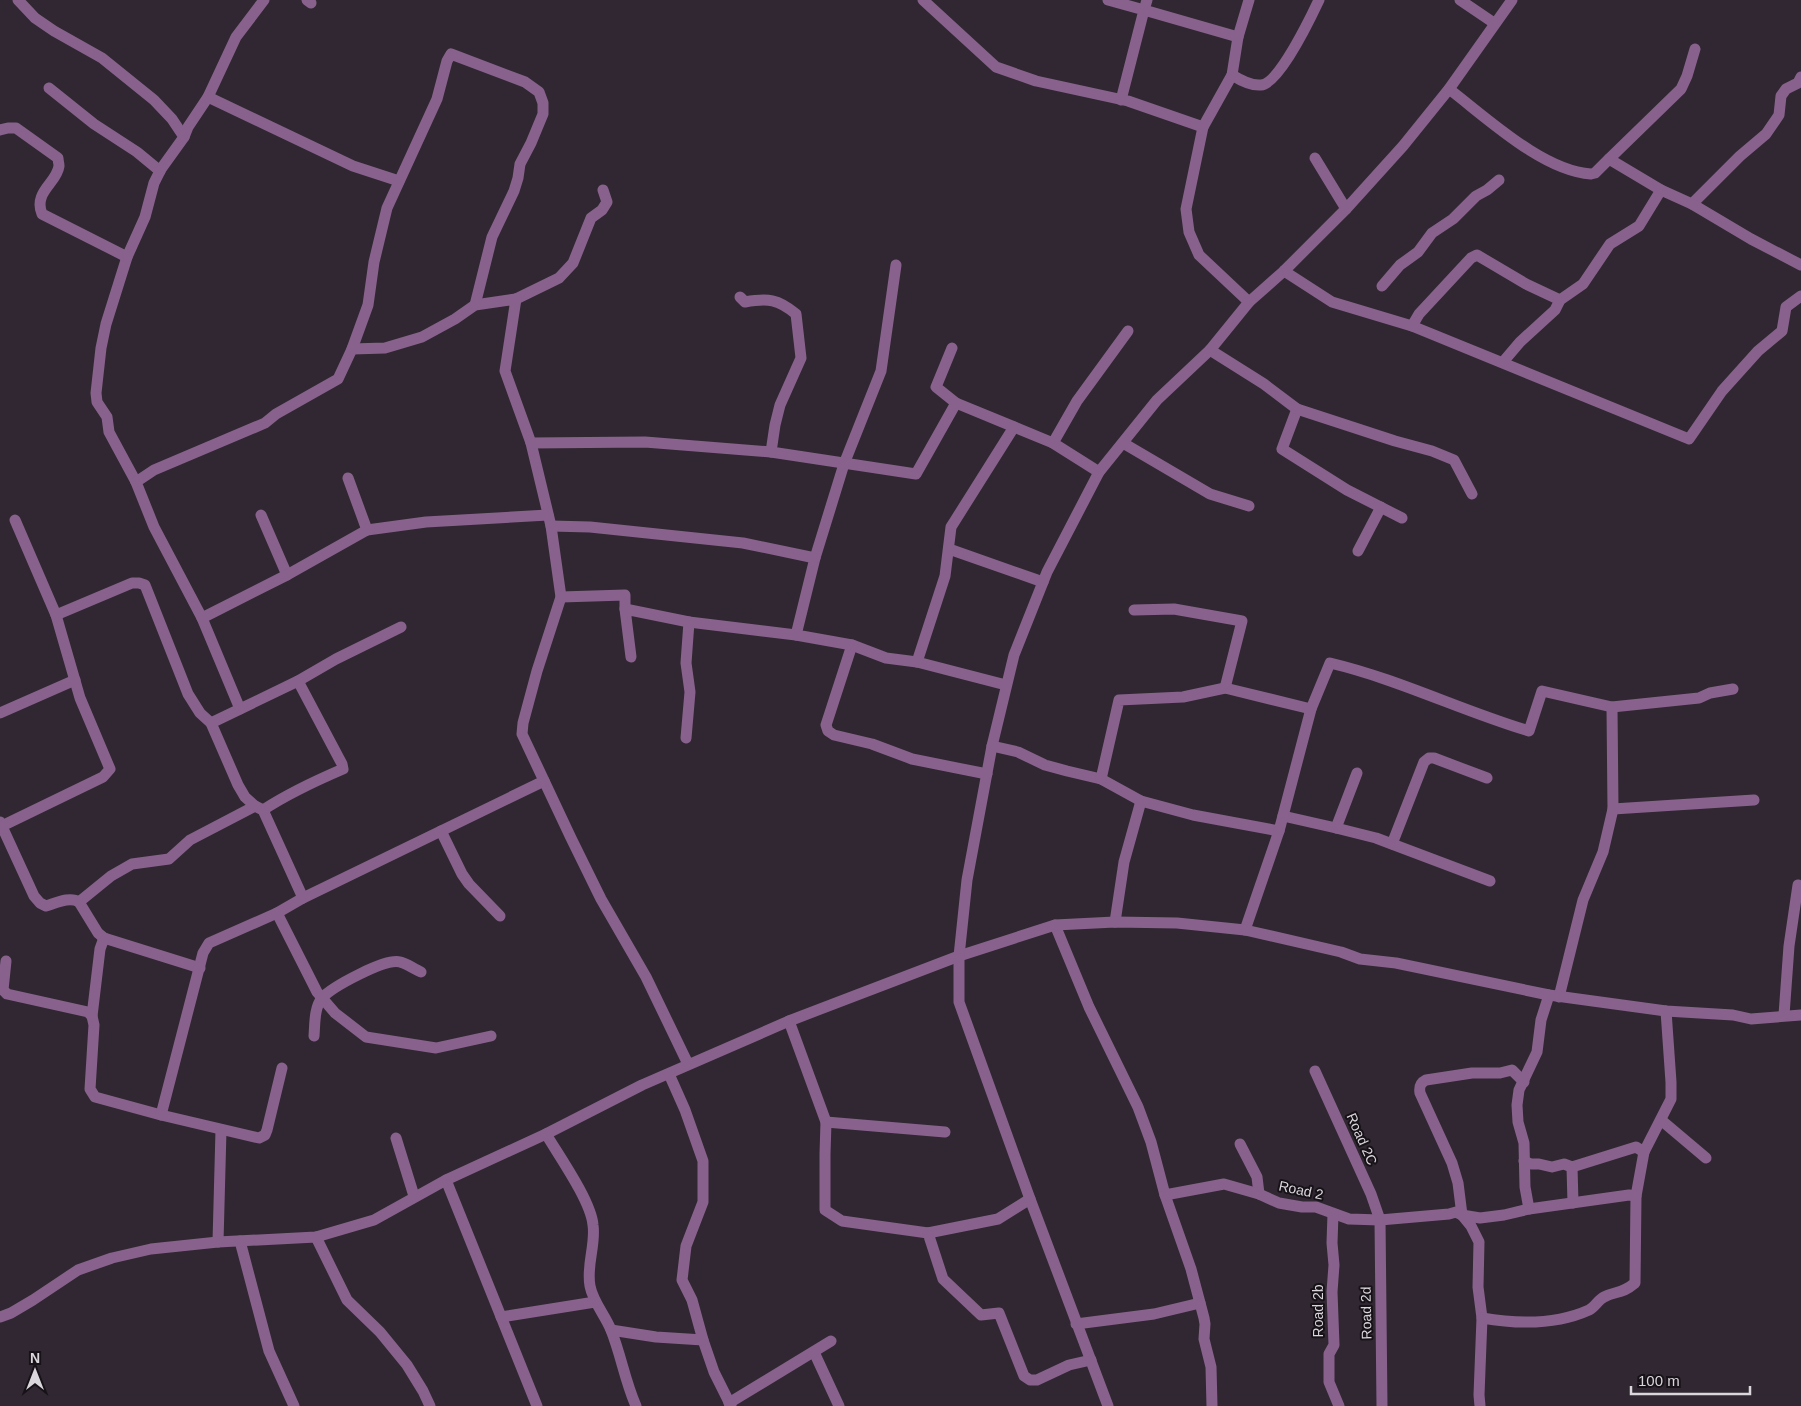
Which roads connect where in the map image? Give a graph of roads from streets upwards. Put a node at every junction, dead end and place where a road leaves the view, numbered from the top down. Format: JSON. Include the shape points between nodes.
{"nodes":[{"id":1,"x":18,"y":0,"type":"edge"},
{"id":2,"x":264,"y":0,"type":"edge"},
{"id":3,"x":923,"y":0,"type":"edge"},
{"id":4,"x":1108,"y":0,"type":"edge"},
{"id":5,"x":1249,"y":0,"type":"edge"},
{"id":6,"x":1319,"y":0,"type":"edge"},
{"id":7,"x":1460,"y":0,"type":"edge"},
{"id":8,"x":1512,"y":0,"type":"edge"},
{"id":9,"x":1146,"y":5,"type":"edge"},
{"id":10,"x":1494,"y":24,"type":"junction"},
{"id":11,"x":1238,"y":37,"type":"junction"},
{"id":12,"x":1695,"y":49,"type":"dead end"},
{"id":13,"x":1232,"y":75,"type":"junction"},
{"id":14,"x":1801,"y":77,"type":"edge"},
{"id":15,"x":48,"y":88,"type":"dead end"},
{"id":16,"x":1449,"y":89,"type":"junction"},
{"id":17,"x":208,"y":97,"type":"junction"},
{"id":18,"x":1121,"y":100,"type":"junction"},
{"id":19,"x":1204,"y":127,"type":"junction"},
{"id":20,"x":0,"y":130,"type":"edge"},
{"id":21,"x":184,"y":137,"type":"junction"},
{"id":22,"x":1315,"y":158,"type":"dead end"},
{"id":23,"x":1609,"y":159,"type":"junction"},
{"id":24,"x":160,"y":172,"type":"junction"},
{"id":25,"x":1498,"y":180,"type":"dead end"},
{"id":26,"x":399,"y":181,"type":"junction"},
{"id":27,"x":603,"y":190,"type":"dead end"},
{"id":28,"x":1661,"y":190,"type":"junction"},
{"id":29,"x":1692,"y":204,"type":"junction"},
{"id":30,"x":1346,"y":209,"type":"junction"},
{"id":31,"x":127,"y":257,"type":"junction"},
{"id":32,"x":896,"y":265,"type":"dead end"},
{"id":33,"x":1801,"y":265,"type":"edge"},
{"id":34,"x":1284,"y":271,"type":"junction"},
{"id":35,"x":1382,"y":286,"type":"dead end"},
{"id":36,"x":1801,"y":296,"type":"edge"},
{"id":37,"x":516,"y":298,"type":"junction"},
{"id":38,"x":740,"y":298,"type":"dead end"},
{"id":39,"x":1560,"y":300,"type":"junction"},
{"id":40,"x":1249,"y":302,"type":"junction"},
{"id":41,"x":475,"y":305,"type":"junction"},
{"id":42,"x":1412,"y":326,"type":"junction"},
{"id":43,"x":1128,"y":331,"type":"dead end"},
{"id":44,"x":952,"y":348,"type":"dead end"},
{"id":45,"x":352,"y":349,"type":"junction"},
{"id":46,"x":1210,"y":350,"type":"junction"},
{"id":47,"x":1503,"y":362,"type":"junction"},
{"id":48,"x":956,"y":403,"type":"junction"},
{"id":49,"x":1297,"y":409,"type":"junction"},
{"id":50,"x":1014,"y":427,"type":"junction"},
{"id":51,"x":531,"y":443,"type":"junction"},
{"id":52,"x":1053,"y":443,"type":"junction"},
{"id":53,"x":1123,"y":443,"type":"junction"},
{"id":54,"x":771,"y":452,"type":"junction"},
{"id":55,"x":844,"y":464,"type":"junction"},
{"id":56,"x":1100,"y":472,"type":"junction"},
{"id":57,"x":348,"y":478,"type":"dead end"},
{"id":58,"x":136,"y":482,"type":"junction"},
{"id":59,"x":1472,"y":494,"type":"dead end"},
{"id":60,"x":1249,"y":506,"type":"dead end"},
{"id":61,"x":1381,"y":507,"type":"junction"},
{"id":62,"x":261,"y":515,"type":"dead end"},
{"id":63,"x":1402,"y":518,"type":"dead end"},
{"id":64,"x":14,"y":520,"type":"dead end"},
{"id":65,"x":550,"y":521,"type":"junction"},
{"id":66,"x":366,"y":530,"type":"junction"},
{"id":67,"x":949,"y":550,"type":"junction"},
{"id":68,"x":1358,"y":551,"type":"dead end"},
{"id":69,"x":815,"y":558,"type":"junction"},
{"id":70,"x":287,"y":575,"type":"junction"},
{"id":71,"x":1043,"y":582,"type":"junction"},
{"id":72,"x":561,"y":597,"type":"junction"},
{"id":73,"x":625,"y":609,"type":"junction"},
{"id":74,"x":1134,"y":610,"type":"dead end"},
{"id":75,"x":56,"y":615,"type":"junction"},
{"id":76,"x":202,"y":618,"type":"junction"},
{"id":77,"x":689,"y":622,"type":"junction"},
{"id":78,"x":400,"y":627,"type":"dead end"},
{"id":79,"x":796,"y":635,"type":"junction"},
{"id":80,"x":852,"y":645,"type":"junction"},
{"id":81,"x":631,"y":657,"type":"dead end"},
{"id":82,"x":918,"y":662,"type":"junction"},
{"id":83,"x":75,"y":680,"type":"junction"},
{"id":84,"x":298,"y":682,"type":"junction"},
{"id":85,"x":1006,"y":685,"type":"junction"},
{"id":86,"x":1225,"y":688,"type":"junction"},
{"id":87,"x":1733,"y":689,"type":"dead end"},
{"id":88,"x":1612,"y":707,"type":"junction"},
{"id":89,"x":240,"y":709,"type":"junction"},
{"id":90,"x":1312,"y":709,"type":"junction"},
{"id":91,"x":0,"y":713,"type":"edge"},
{"id":92,"x":211,"y":724,"type":"junction"},
{"id":93,"x":686,"y":738,"type":"dead end"},
{"id":94,"x":992,"y":746,"type":"junction"},
{"id":95,"x":1357,"y":773,"type":"dead end"},
{"id":96,"x":987,"y":774,"type":"junction"},
{"id":97,"x":1486,"y":778,"type":"dead end"},
{"id":98,"x":1101,"y":779,"type":"junction"},
{"id":99,"x":544,"y":781,"type":"junction"},
{"id":100,"x":1140,"y":800,"type":"junction"},
{"id":101,"x":1754,"y":800,"type":"dead end"},
{"id":102,"x":259,"y":808,"type":"junction"},
{"id":103,"x":1613,"y":808,"type":"junction"},
{"id":104,"x":1283,"y":816,"type":"junction"},
{"id":105,"x":1,"y":824,"type":"edge"},
{"id":106,"x":1336,"y":828,"type":"junction"},
{"id":107,"x":441,"y":831,"type":"junction"},
{"id":108,"x":1279,"y":831,"type":"junction"},
{"id":109,"x":1392,"y":844,"type":"junction"},
{"id":110,"x":1490,"y":880,"type":"dead end"},
{"id":111,"x":1798,"y":885,"type":"dead end"},
{"id":112,"x":304,"y":898,"type":"junction"},
{"id":113,"x":79,"y":902,"type":"junction"},
{"id":114,"x":277,"y":913,"type":"junction"},
{"id":115,"x":500,"y":916,"type":"dead end"},
{"id":116,"x":1115,"y":922,"type":"junction"},
{"id":117,"x":1055,"y":925,"type":"junction"},
{"id":118,"x":1245,"y":930,"type":"junction"},
{"id":119,"x":104,"y":938,"type":"junction"},
{"id":120,"x":959,"y":956,"type":"junction"},
{"id":121,"x":6,"y":961,"type":"dead end"},
{"id":122,"x":200,"y":968,"type":"junction"},
{"id":123,"x":421,"y":972,"type":"dead end"},
{"id":124,"x":1554,"y":996,"type":"junction"},
{"id":125,"x":322,"y":998,"type":"junction"},
{"id":126,"x":1666,"y":1011,"type":"junction"},
{"id":127,"x":1784,"y":1015,"type":"junction"},
{"id":128,"x":1801,"y":1015,"type":"edge"},
{"id":129,"x":92,"y":1016,"type":"junction"},
{"id":130,"x":788,"y":1021,"type":"junction"},
{"id":131,"x":314,"y":1036,"type":"dead end"},
{"id":132,"x":492,"y":1036,"type":"dead end"},
{"id":133,"x":688,"y":1064,"type":"junction"},
{"id":134,"x":282,"y":1068,"type":"dead end"},
{"id":135,"x":1315,"y":1071,"type":"dead end"},
{"id":136,"x":669,"y":1074,"type":"junction"},
{"id":137,"x":1524,"y":1082,"type":"junction"},
{"id":138,"x":161,"y":1115,"type":"junction"},
{"id":139,"x":1661,"y":1120,"type":"junction"},
{"id":140,"x":826,"y":1122,"type":"junction"},
{"id":141,"x":221,"y":1130,"type":"junction"},
{"id":142,"x":945,"y":1132,"type":"dead end"},
{"id":143,"x":546,"y":1134,"type":"junction"},
{"id":144,"x":396,"y":1138,"type":"dead end"},
{"id":145,"x":1240,"y":1144,"type":"dead end"},
{"id":146,"x":1644,"y":1152,"type":"junction"},
{"id":147,"x":1706,"y":1158,"type":"dead end"},
{"id":148,"x":1524,"y":1161,"type":"junction"},
{"id":149,"x":1572,"y":1167,"type":"junction"},
{"id":150,"x":446,"y":1180,"type":"junction"},
{"id":151,"x":1258,"y":1194,"type":"junction"},
{"id":152,"x":1165,"y":1195,"type":"junction"},
{"id":153,"x":414,"y":1196,"type":"junction"},
{"id":154,"x":1636,"y":1196,"type":"junction"},
{"id":155,"x":1030,"y":1200,"type":"junction"},
{"id":156,"x":1573,"y":1203,"type":"junction"},
{"id":157,"x":1529,"y":1209,"type":"junction"},
{"id":158,"x":1333,"y":1214,"type":"junction"},
{"id":159,"x":1462,"y":1215,"type":"junction"},
{"id":160,"x":1380,"y":1220,"type":"junction"},
{"id":161,"x":928,"y":1234,"type":"junction"},
{"id":162,"x":316,"y":1237,"type":"junction"},
{"id":163,"x":240,"y":1240,"type":"junction"},
{"id":164,"x":218,"y":1242,"type":"junction"},
{"id":165,"x":595,"y":1302,"type":"junction"},
{"id":166,"x":1200,"y":1303,"type":"junction"},
{"id":167,"x":0,"y":1316,"type":"edge"},
{"id":168,"x":501,"y":1317,"type":"junction"},
{"id":169,"x":1482,"y":1318,"type":"junction"},
{"id":170,"x":1076,"y":1324,"type":"junction"},
{"id":171,"x":611,"y":1330,"type":"junction"},
{"id":172,"x":703,"y":1340,"type":"junction"},
{"id":173,"x":831,"y":1341,"type":"dead end"},
{"id":174,"x":814,"y":1352,"type":"junction"},
{"id":175,"x":1091,"y":1360,"type":"junction"},
{"id":176,"x":730,"y":1404,"type":"edge"},
{"id":177,"x":294,"y":1406,"type":"edge"},
{"id":178,"x":430,"y":1406,"type":"edge"},
{"id":179,"x":537,"y":1406,"type":"edge"},
{"id":180,"x":636,"y":1406,"type":"edge"},
{"id":181,"x":839,"y":1406,"type":"edge"},
{"id":182,"x":1108,"y":1406,"type":"edge"},
{"id":183,"x":1212,"y":1406,"type":"edge"},
{"id":184,"x":1339,"y":1406,"type":"edge"},
{"id":185,"x":1382,"y":1406,"type":"edge"},
{"id":186,"x":1480,"y":1406,"type":"edge"}],
"edges":[{"from":1,"to":21,"type":"street","via":[[36,18],[102,58],[154,100]]},
{"from":2,"to":17,"type":"street","via":[[236,37]]},
{"from":3,"to":18,"type":"street","via":[[996,67],[1036,81]]},
{"from":4,"to":9,"type":"street"},
{"from":5,"to":11,"type":"street"},
{"from":6,"to":13,"type":"street","via":[[1273,79],[1262,86]]},
{"from":7,"to":10,"type":"street"},
{"from":8,"to":10,"type":"street"},
{"from":9,"to":11,"type":"street"},
{"from":9,"to":18,"type":"street"},
{"from":10,"to":16,"type":"street"},
{"from":11,"to":13,"type":"street"},
{"from":12,"to":23,"type":"street","via":[[1681,89]]},
{"from":13,"to":19,"type":"street"},
{"from":14,"to":29,"type":"street","via":[[1781,96],[1779,115],[1766,134]]},
{"from":15,"to":24,"type":"street","via":[[94,124],[138,152]]},
{"from":16,"to":23,"type":"street","via":[[1526,148],[1558,166],[1591,174]]},
{"from":16,"to":30,"type":"street"},
{"from":17,"to":21,"type":"street"},
{"from":17,"to":26,"type":"street","via":[[352,166]]},
{"from":18,"to":19,"type":"street"},
{"from":19,"to":40,"type":"street","via":[[1186,209],[1189,232],[1199,255]]},
{"from":20,"to":31,"type":"street","via":[[16,128],[58,158],[59,166],[42,195],[42,214]]},
{"from":21,"to":24,"type":"street"},
{"from":22,"to":30,"type":"street"},
{"from":23,"to":28,"type":"street"},
{"from":24,"to":31,"type":"street"},
{"from":25,"to":35,"type":"street","via":[[1476,196],[1453,220],[1432,233],[1418,252],[1400,265]]},
{"from":26,"to":41,"type":"street","via":[[437,99],[451,54],[518,79],[540,92],[543,114],[520,164],[514,191],[492,237]]},
{"from":26,"to":45,"type":"street","via":[[387,208],[368,305]]},
{"from":27,"to":37,"type":"street","via":[[607,202],[591,218],[573,263],[559,278]]},
{"from":28,"to":29,"type":"street"},
{"from":28,"to":39,"type":"street","via":[[1639,226],[1610,244],[1583,284]]},
{"from":29,"to":33,"type":"street"},
{"from":30,"to":34,"type":"street"},
{"from":31,"to":58,"type":"street","via":[[106,324],[96,393],[97,402],[107,418],[109,432]]},
{"from":32,"to":55,"type":"street","via":[[881,370]]},
{"from":34,"to":40,"type":"street"},
{"from":34,"to":42,"type":"street","via":[[1332,302]]},
{"from":36,"to":47,"type":"street","via":[[1786,307],[1782,331],[1758,351],[1722,391],[1689,439]]},
{"from":37,"to":41,"type":"street"},
{"from":37,"to":51,"type":"street","via":[[505,371]]},
{"from":38,"to":54,"type":"street","via":[[746,302],[774,301],[796,314],[801,358],[780,405]]},
{"from":39,"to":42,"type":"street","via":[[1478,255],[1471,258],[1419,314]]},
{"from":39,"to":47,"type":"street","via":[[1555,310]]},
{"from":40,"to":46,"type":"street"},
{"from":41,"to":45,"type":"street","via":[[422,338],[385,348]]},
{"from":42,"to":47,"type":"street"},
{"from":43,"to":52,"type":"street","via":[[1077,401]]},
{"from":44,"to":48,"type":"street","via":[[936,386]]},
{"from":45,"to":58,"type":"street","via":[[338,379],[265,423],[154,470]]},
{"from":46,"to":49,"type":"street"},
{"from":46,"to":53,"type":"street","via":[[1157,400]]},
{"from":48,"to":50,"type":"street"},
{"from":48,"to":55,"type":"street","via":[[916,474]]},
{"from":49,"to":59,"type":"street","via":[[1454,460]]},
{"from":49,"to":61,"type":"street","via":[[1282,449],[1347,490]]},
{"from":50,"to":52,"type":"street"},
{"from":50,"to":67,"type":"street","via":[[951,526]]},
{"from":51,"to":54,"type":"street","via":[[645,442]]},
{"from":51,"to":65,"type":"street"},
{"from":52,"to":56,"type":"street"},
{"from":53,"to":56,"type":"street"},
{"from":53,"to":60,"type":"street","via":[[1210,494]]},
{"from":54,"to":55,"type":"street"},
{"from":55,"to":69,"type":"street"},
{"from":56,"to":71,"type":"street"},
{"from":57,"to":66,"type":"street"},
{"from":58,"to":76,"type":"street","via":[[154,526]]},
{"from":61,"to":63,"type":"street"},
{"from":61,"to":68,"type":"street"},
{"from":62,"to":70,"type":"street"},
{"from":64,"to":75,"type":"street"},
{"from":65,"to":66,"type":"street","via":[[426,522]]},
{"from":65,"to":69,"type":"street","via":[[743,543]]},
{"from":65,"to":72,"type":"street"},
{"from":66,"to":70,"type":"street"},
{"from":67,"to":71,"type":"street"},
{"from":67,"to":82,"type":"street","via":[[946,576]]},
{"from":69,"to":79,"type":"street"},
{"from":70,"to":76,"type":"street"},
{"from":71,"to":85,"type":"street","via":[[1014,655]]},
{"from":72,"to":73,"type":"street","via":[[625,596]]},
{"from":72,"to":99,"type":"street","via":[[523,722],[522,734]]},
{"from":73,"to":77,"type":"street"},
{"from":73,"to":81,"type":"street"},
{"from":74,"to":86,"type":"street","via":[[1174,609],[1242,621]]},
{"from":75,"to":83,"type":"street"},
{"from":75,"to":92,"type":"street","via":[[132,582],[145,585],[188,694]]},
{"from":76,"to":89,"type":"street"},
{"from":77,"to":79,"type":"street"},
{"from":77,"to":93,"type":"street","via":[[686,663],[690,692]]},
{"from":78,"to":84,"type":"street"},
{"from":79,"to":80,"type":"street"},
{"from":80,"to":82,"type":"street","via":[[886,658]]},
{"from":80,"to":96,"type":"street","via":[[826,725],[828,731],[912,759]]},
{"from":82,"to":85,"type":"street"},
{"from":83,"to":91,"type":"street"},
{"from":83,"to":105,"type":"street","via":[[110,769],[103,777]]},
{"from":84,"to":89,"type":"street"},
{"from":84,"to":102,"type":"street","via":[[343,769]]},
{"from":85,"to":94,"type":"street"},
{"from":86,"to":90,"type":"street"},
{"from":86,"to":98,"type":"street","via":[[1183,697],[1119,700]]},
{"from":87,"to":88,"type":"street","via":[[1698,698]]},
{"from":88,"to":90,"type":"street","via":[[1542,690],[1529,731],[1364,671],[1330,663]]},
{"from":88,"to":103,"type":"street"},
{"from":89,"to":92,"type":"street"},
{"from":90,"to":104,"type":"street"},
{"from":92,"to":102,"type":"street","via":[[238,786],[245,797]]},
{"from":94,"to":96,"type":"street"},
{"from":94,"to":98,"type":"street","via":[[1018,752],[1045,765]]},
{"from":95,"to":106,"type":"street"},
{"from":96,"to":120,"type":"street","via":[[967,880]]},
{"from":97,"to":109,"type":"street","via":[[1428,758]]},
{"from":98,"to":100,"type":"street"},
{"from":99,"to":107,"type":"street"},
{"from":99,"to":133,"type":"street","via":[[601,899],[646,977]]},
{"from":100,"to":108,"type":"street","via":[[1193,815]]},
{"from":100,"to":116,"type":"street","via":[[1124,862]]},
{"from":101,"to":103,"type":"street"},
{"from":102,"to":112,"type":"street"},
{"from":102,"to":113,"type":"street","via":[[190,840],[169,859],[132,864]]},
{"from":103,"to":124,"type":"street","via":[[1603,852],[1583,900]]},
{"from":104,"to":106,"type":"street"},
{"from":104,"to":108,"type":"street"},
{"from":105,"to":113,"type":"street","via":[[40,903],[46,906],[70,899]]},
{"from":106,"to":109,"type":"street"},
{"from":107,"to":112,"type":"street"},
{"from":107,"to":115,"type":"street","via":[[462,874]]},
{"from":108,"to":118,"type":"street"},
{"from":109,"to":110,"type":"street"},
{"from":111,"to":127,"type":"street"},
{"from":112,"to":114,"type":"street"},
{"from":113,"to":119,"type":"street"},
{"from":114,"to":122,"type":"street","via":[[209,943],[202,953]]},
{"from":114,"to":125,"type":"street"},
{"from":116,"to":117,"type":"street"},
{"from":116,"to":118,"type":"street","via":[[1177,923]]},
{"from":117,"to":120,"type":"street"},
{"from":117,"to":152,"type":"street","via":[[1089,1007],[1138,1106]]},
{"from":118,"to":124,"type":"street","via":[[1360,959],[1396,963]]},
{"from":119,"to":122,"type":"street"},
{"from":119,"to":129,"type":"street"},
{"from":120,"to":130,"type":"street"},
{"from":120,"to":155,"type":"street","via":[[959,1002]]},
{"from":121,"to":129,"type":"street","via":[[3,990],[6,994],[88,1012]]},
{"from":122,"to":138,"type":"street"},
{"from":123,"to":125,"type":"street","via":[[399,962],[388,963],[350,979]]},
{"from":124,"to":126,"type":"street"},
{"from":124,"to":137,"type":"street","via":[[1541,1020],[1537,1052]]},
{"from":125,"to":131,"type":"street","via":[[316,1011]]},
{"from":125,"to":132,"type":"street","via":[[335,1013],[366,1037],[436,1048]]},
{"from":126,"to":127,"type":"street","via":[[1751,1019]]},
{"from":126,"to":139,"type":"street","via":[[1671,1100]]},
{"from":127,"to":128,"type":"street"},
{"from":129,"to":138,"type":"street","via":[[91,1093],[100,1100]]},
{"from":130,"to":133,"type":"street"},
{"from":130,"to":140,"type":"street"},
{"from":133,"to":136,"type":"street"},
{"from":134,"to":141,"type":"street","via":[[264,1135],[259,1138]]},
{"from":135,"to":160,"type":"street","name":"Road 2C"},
{"from":136,"to":143,"type":"street"},
{"from":136,"to":172,"type":"street","via":[[703,1161],[703,1202],[686,1246],[682,1280],[692,1300]]},
{"from":137,"to":148,"type":"street","via":[[1516,1114],[1524,1143]]},
{"from":137,"to":159,"type":"street","via":[[1512,1070],[1422,1082],[1420,1093],[1452,1163]]},
{"from":138,"to":141,"type":"street"},
{"from":139,"to":146,"type":"street"},
{"from":139,"to":147,"type":"street"},
{"from":140,"to":142,"type":"street"},
{"from":140,"to":161,"type":"street","via":[[825,1210],[842,1221]]},
{"from":141,"to":164,"type":"street"},
{"from":143,"to":150,"type":"street"},
{"from":143,"to":165,"type":"street","via":[[581,1193],[593,1224],[589,1274]]},
{"from":144,"to":153,"type":"street"},
{"from":145,"to":151,"type":"street","via":[[1257,1177]]},
{"from":146,"to":149,"type":"street","via":[[1636,1148]]},
{"from":146,"to":154,"type":"street"},
{"from":148,"to":149,"type":"street"},
{"from":148,"to":157,"type":"street"},
{"from":149,"to":156,"type":"street"},
{"from":150,"to":153,"type":"street"},
{"from":150,"to":168,"type":"street"},
{"from":151,"to":152,"type":"street","name":"Road 2","via":[[1224,1184]]},
{"from":151,"to":158,"type":"street","name":"Road 2","via":[[1279,1203],[1316,1207]]},
{"from":152,"to":166,"type":"street"},
{"from":153,"to":162,"type":"street","via":[[374,1220]]},
{"from":154,"to":156,"type":"street","name":"Road 2"},
{"from":154,"to":169,"type":"street","via":[[1635,1283],[1627,1290],[1604,1297],[1590,1309],[1558,1319],[1510,1322]]},
{"from":155,"to":161,"type":"street","via":[[998,1219]]},
{"from":155,"to":170,"type":"street"},
{"from":156,"to":157,"type":"street","name":"Road 2"},
{"from":157,"to":159,"type":"street","name":"Road 2","via":[[1480,1218]]},
{"from":158,"to":160,"type":"street","name":"Road 2","via":[[1349,1219]]},
{"from":158,"to":184,"type":"street","name":"Road 2b","via":[[1334,1345],[1329,1354],[1329,1382]]},
{"from":159,"to":160,"type":"street","name":"Road 2","via":[[1456,1212]]},
{"from":159,"to":169,"type":"street","via":[[1478,1242]]},
{"from":160,"to":185,"type":"street","name":"Road 2d"},
{"from":161,"to":175,"type":"street","via":[[943,1279],[981,1315],[999,1313],[1027,1379],[1037,1380],[1069,1365]]},
{"from":162,"to":163,"type":"street"},
{"from":162,"to":178,"type":"street","via":[[347,1300],[380,1332],[407,1365],[424,1390]]},
{"from":163,"to":164,"type":"street"},
{"from":163,"to":177,"type":"street","via":[[269,1352]]},
{"from":164,"to":167,"type":"street","via":[[112,1258],[78,1270],[11,1313]]},
{"from":165,"to":168,"type":"street"},
{"from":165,"to":171,"type":"street"},
{"from":166,"to":170,"type":"street","via":[[1154,1314]]},
{"from":166,"to":183,"type":"street","via":[[1205,1324],[1204,1339],[1210,1358]]},
{"from":168,"to":179,"type":"street"},
{"from":169,"to":186,"type":"street"},
{"from":170,"to":175,"type":"street"},
{"from":171,"to":172,"type":"street"},
{"from":171,"to":180,"type":"street"},
{"from":172,"to":176,"type":"street"},
{"from":173,"to":174,"type":"street"},
{"from":174,"to":176,"type":"street"},
{"from":174,"to":181,"type":"street"},
{"from":175,"to":182,"type":"street"}]}
